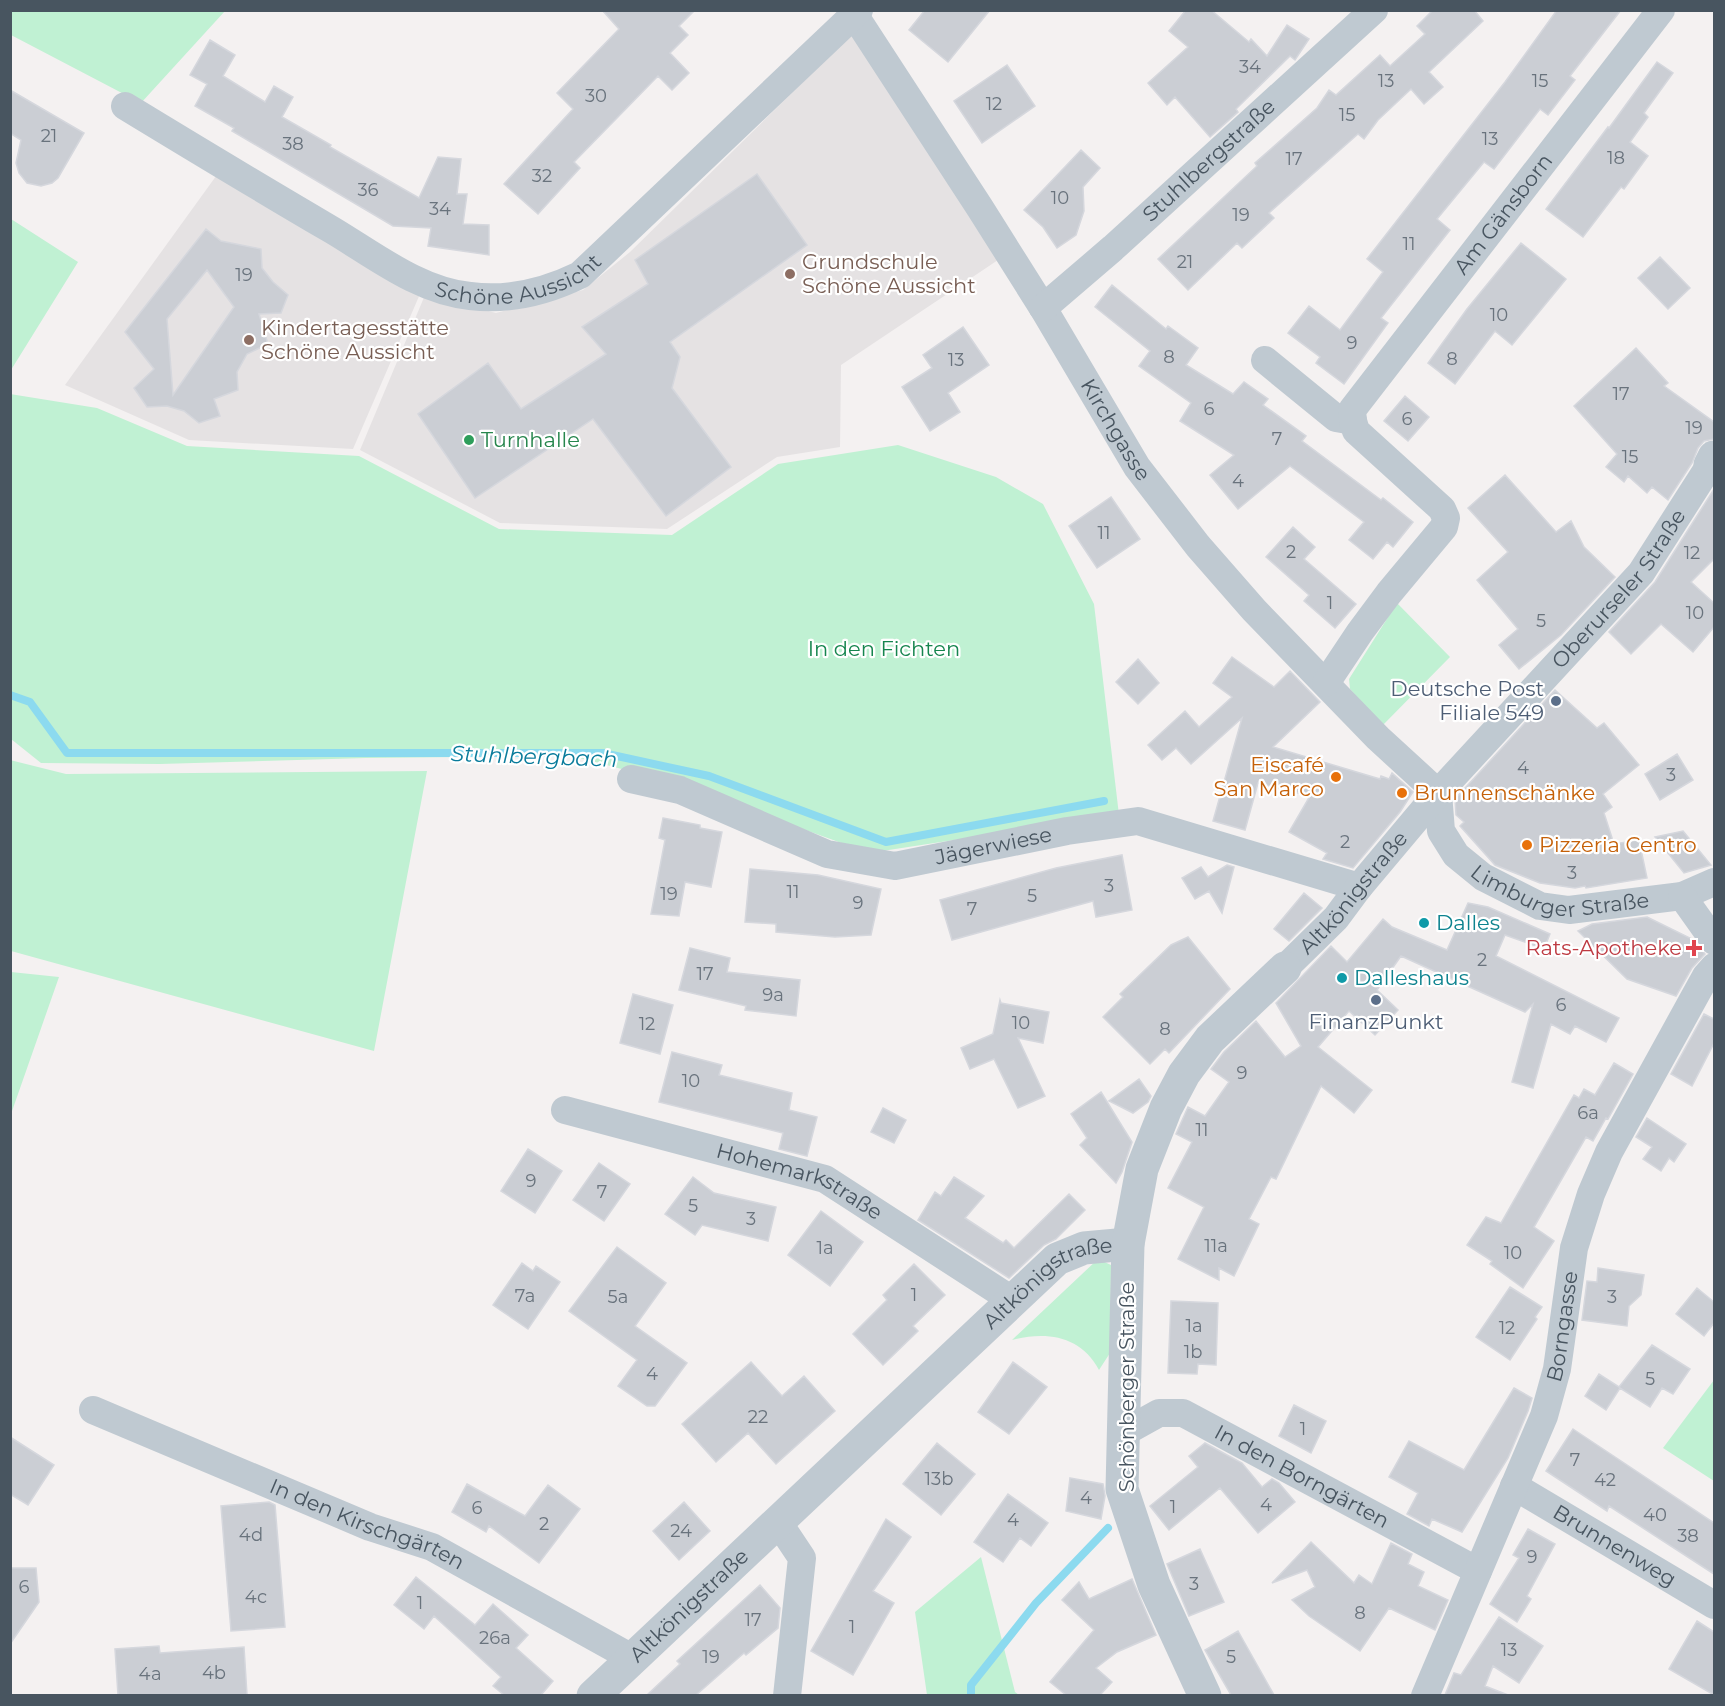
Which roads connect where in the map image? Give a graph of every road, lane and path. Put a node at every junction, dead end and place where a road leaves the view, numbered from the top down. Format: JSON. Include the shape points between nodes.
{"nodes":[{"id":1,"x":1374,"y":10,"type":"edge"},
{"id":2,"x":1661,"y":10,"type":"edge"},
{"id":3,"x":857,"y":14,"type":"edge"},
{"id":4,"x":125,"y":106,"type":"dead end"},
{"id":5,"x":1043,"y":308,"type":"junction"},
{"id":6,"x":1265,"y":360,"type":"dead end"},
{"id":7,"x":1353,"y":422,"type":"junction"},
{"id":8,"x":1712,"y":461,"type":"edge"},
{"id":9,"x":1326,"y":683,"type":"junction"},
{"id":10,"x":631,"y":779,"type":"dead end"},
{"id":11,"x":1438,"y":793,"type":"junction"},
{"id":12,"x":1714,"y":882,"type":"edge"},
{"id":13,"x":1359,"y":887,"type":"junction"},
{"id":14,"x":1682,"y":896,"type":"junction"},
{"id":15,"x":1714,"y":941,"type":"edge"},
{"id":16,"x":1714,"y":967,"type":"edge"},
{"id":17,"x":1286,"y":968,"type":"joint"},
{"id":18,"x":565,"y":1110,"type":"dead end"},
{"id":19,"x":1128,"y":1244,"type":"junction"},
{"id":20,"x":1012,"y":1300,"type":"junction"},
{"id":21,"x":93,"y":1410,"type":"dead end"},
{"id":22,"x":1124,"y":1433,"type":"junction"},
{"id":23,"x":1514,"y":1486,"type":"junction"},
{"id":24,"x":778,"y":1522,"type":"junction"},
{"id":25,"x":1478,"y":1571,"type":"junction"},
{"id":26,"x":1714,"y":1605,"type":"edge"},
{"id":27,"x":632,"y":1658,"type":"junction"},
{"id":28,"x":593,"y":1695,"type":"edge"},
{"id":29,"x":787,"y":1695,"type":"edge"},
{"id":30,"x":1205,"y":1695,"type":"edge"},
{"id":31,"x":1425,"y":1695,"type":"edge"}],
"edges":[{"from":1,"to":5,"type":"street","name":"Stuhlbergstraße"},
{"from":2,"to":7,"type":"street","name":"Am Gänsborn","via":[[1352,410]]},
{"from":3,"to":4,"type":"street","name":"Schöne Aussicht","via":[[579,275],[559,285],[514,297],[469,296],[426,285]]},
{"from":3,"to":5,"type":"street","name":"Kirchgasse"},
{"from":5,"to":9,"type":"street","name":"Kirchgasse","via":[[1137,467],[1197,546]]},
{"from":6,"to":7,"type":"street","via":[[1336,418]]},
{"from":7,"to":9,"type":"street","via":[[1356,431],[1442,509],[1446,518],[1444,526],[1389,593]]},
{"from":8,"to":11,"type":"street","name":"Oberurseler Straße","via":[[1641,573]]},
{"from":9,"to":11,"type":"street","name":"Kirchgasse"},
{"from":10,"to":13,"type":"street","name":"Jägerwiese","via":[[680,790],[827,854],[895,866],[1067,831],[1138,821]]},
{"from":11,"to":13,"type":"street","name":"Altkönigstraße"},
{"from":11,"to":14,"type":"street","name":"Limburger Straße","via":[[1441,831],[1456,855],[1483,876],[1540,906],[1569,910]]},
{"from":12,"to":14,"type":"street"},
{"from":13,"to":17,"type":"street","name":"Altkönigstraße","via":[[1336,918]]},
{"from":14,"to":15,"type":"street","name":"Limburger Straße"},
{"from":16,"to":23,"type":"street","name":"Borngasse","via":[[1666,1047],[1590,1194],[1574,1248],[1557,1369],[1544,1416]]},
{"from":17,"to":19,"type":"street","name":"Altkönigstraße","via":[[1210,1039],[1184,1074],[1142,1169]]},
{"from":18,"to":20,"type":"street","name":"Hohemarkstraße","via":[[825,1179]]},
{"from":19,"to":20,"type":"street","name":"Altkönigstraße","via":[[1084,1248],[1057,1259]]},
{"from":19,"to":22,"type":"street","name":"Schönberger Straße"},
{"from":20,"to":24,"type":"street","name":"Altkönigstraße"},
{"from":21,"to":27,"type":"street","name":"In den Kirschgärten","via":[[370,1527],[432,1547]]},
{"from":22,"to":25,"type":"street","name":"In den Borngärten","via":[[1159,1413],[1183,1413]]},
{"from":22,"to":30,"type":"street","name":"Schönberger Straße","via":[[1122,1489],[1154,1585]]},
{"from":23,"to":25,"type":"street","name":"Borngasse"},
{"from":23,"to":26,"type":"street","name":"Brunnenweg"},
{"from":24,"to":27,"type":"street","name":"Altkönigstraße"},
{"from":24,"to":29,"type":"street","via":[[802,1558]]},
{"from":25,"to":31,"type":"street","name":"Borngasse"},
{"from":27,"to":28,"type":"street","name":"Altkönigstraße"}]}
